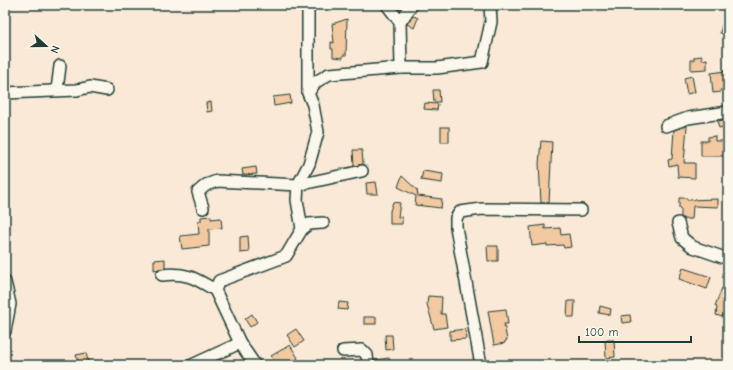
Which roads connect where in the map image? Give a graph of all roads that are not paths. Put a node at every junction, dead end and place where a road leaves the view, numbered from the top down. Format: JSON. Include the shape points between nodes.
{"nodes":[{"id":1,"x":308,"y":5,"type":"edge"},
{"id":2,"x":387,"y":5,"type":"edge"},
{"id":3,"x":412,"y":5,"type":"edge"},
{"id":4,"x":490,"y":5,"type":"edge"},
{"id":5,"x":400,"y":22,"type":"junction"},
{"id":6,"x":60,"y":66,"type":"dead end"},
{"id":7,"x":401,"y":68,"type":"junction"},
{"id":8,"x":57,"y":90,"type":"junction"},
{"id":9,"x":107,"y":90,"type":"dead end"},
{"id":10,"x":5,"y":93,"type":"edge"},
{"id":11,"x":308,"y":93,"type":"junction"},
{"id":12,"x":728,"y":112,"type":"edge"},
{"id":13,"x":666,"y":126,"type":"dead end"},
{"id":14,"x":362,"y":171,"type":"dead end"},
{"id":15,"x":298,"y":186,"type":"junction"},
{"id":16,"x":203,"y":208,"type":"dead end"},
{"id":17,"x":582,"y":210,"type":"dead end"},
{"id":18,"x":323,"y":223,"type":"dead end"},
{"id":19,"x":678,"y":223,"type":"dead end"},
{"id":20,"x":302,"y":229,"type":"junction"},
{"id":21,"x":728,"y":259,"type":"edge"},
{"id":22,"x":162,"y":275,"type":"dead end"},
{"id":23,"x":5,"y":282,"type":"edge"},
{"id":24,"x":215,"y":290,"type":"junction"},
{"id":25,"x":5,"y":332,"type":"edge"},
{"id":26,"x":240,"y":343,"type":"junction"},
{"id":27,"x":344,"y":351,"type":"dead end"},
{"id":28,"x":192,"y":365,"type":"edge"},
{"id":29,"x":255,"y":365,"type":"edge"},
{"id":30,"x":368,"y":365,"type":"edge"},
{"id":31,"x":481,"y":365,"type":"edge"}],
"edges":[{"from":1,"to":11,"type":"street"},
{"from":2,"to":5,"type":"street"},
{"from":3,"to":5,"type":"street"},
{"from":4,"to":7,"type":"street","via":[[491,22],[482,62],[437,68]]},
{"from":5,"to":7,"type":"street"},
{"from":6,"to":8,"type":"street"},
{"from":7,"to":11,"type":"street","via":[[329,74],[316,82]]},
{"from":8,"to":9,"type":"street","via":[[90,87]]},
{"from":8,"to":10,"type":"street"},
{"from":11,"to":15,"type":"street","via":[[318,132]]},
{"from":12,"to":13,"type":"street","via":[[688,118]]},
{"from":14,"to":15,"type":"street"},
{"from":15,"to":16,"type":"street","via":[[217,181],[206,185],[198,192]]},
{"from":15,"to":20,"type":"street","via":[[297,200]]},
{"from":17,"to":31,"type":"street","via":[[482,209],[460,212],[456,218]]},
{"from":18,"to":20,"type":"street","via":[[309,224]]},
{"from":19,"to":21,"type":"street","via":[[682,238],[693,248]]},
{"from":20,"to":24,"type":"street","via":[[286,256],[219,281]]},
{"from":22,"to":24,"type":"street","via":[[176,273],[194,276]]},
{"from":23,"to":25,"type":"street","via":[[10,304]]},
{"from":24,"to":26,"type":"street"},
{"from":26,"to":28,"type":"street"},
{"from":26,"to":29,"type":"street"},
{"from":27,"to":30,"type":"street","via":[[362,350],[367,355]]}]}
